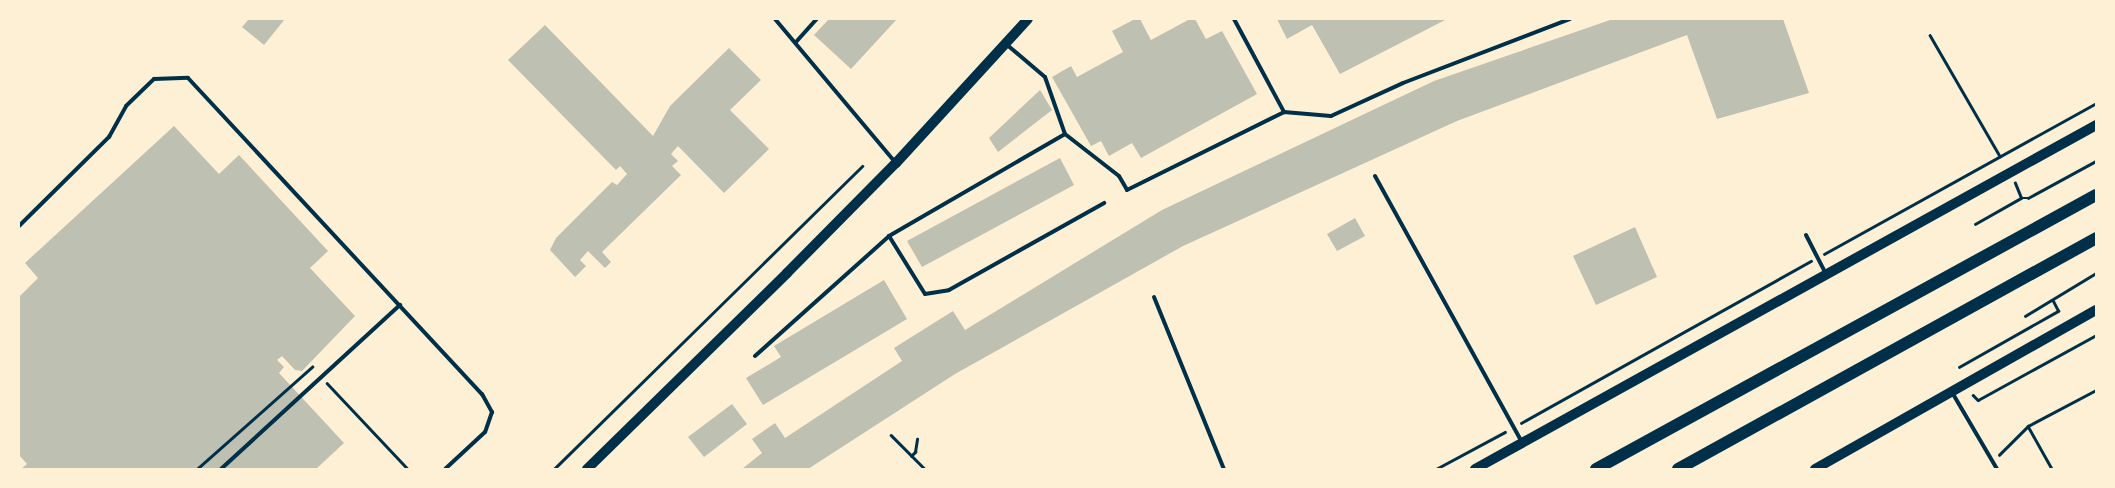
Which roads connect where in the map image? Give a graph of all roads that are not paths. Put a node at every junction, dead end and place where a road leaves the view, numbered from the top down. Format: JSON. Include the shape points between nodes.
{"nodes":[{"id":1,"x":775,"y":19,"type":"edge"},
{"id":2,"x":817,"y":19,"type":"edge"},
{"id":3,"x":1028,"y":19,"type":"edge"},
{"id":4,"x":1234,"y":19,"type":"edge"},
{"id":5,"x":1570,"y":19,"type":"edge"},
{"id":6,"x":796,"y":42,"type":"junction"},
{"id":7,"x":1006,"y":44,"type":"junction"},
{"id":8,"x":1284,"y":112,"type":"junction"},
{"id":9,"x":2096,"y":125,"type":"edge"},
{"id":10,"x":1065,"y":134,"type":"junction"},
{"id":11,"x":896,"y":162,"type":"junction"},
{"id":12,"x":1375,"y":176,"type":"dead end"},
{"id":13,"x":2096,"y":195,"type":"edge"},
{"id":14,"x":1104,"y":203,"type":"dead end"},
{"id":15,"x":19,"y":226,"type":"edge"},
{"id":16,"x":889,"y":236,"type":"junction"},
{"id":17,"x":1806,"y":236,"type":"dead end"},
{"id":18,"x":2096,"y":238,"type":"edge"},
{"id":19,"x":1826,"y":274,"type":"junction"},
{"id":20,"x":1154,"y":297,"type":"dead end"},
{"id":21,"x":400,"y":305,"type":"junction"},
{"id":22,"x":2096,"y":310,"type":"edge"},
{"id":23,"x":755,"y":356,"type":"dead end"},
{"id":24,"x":1953,"y":394,"type":"junction"},
{"id":25,"x":1522,"y":443,"type":"junction"},
{"id":26,"x":222,"y":469,"type":"edge"},
{"id":27,"x":445,"y":469,"type":"edge"},
{"id":28,"x":587,"y":469,"type":"edge"},
{"id":29,"x":1224,"y":469,"type":"edge"},
{"id":30,"x":1475,"y":469,"type":"edge"},
{"id":31,"x":1596,"y":469,"type":"edge"},
{"id":32,"x":1678,"y":469,"type":"edge"},
{"id":33,"x":1815,"y":469,"type":"edge"},
{"id":34,"x":1997,"y":469,"type":"edge"}],
"edges":[{"from":1,"to":6,"type":"lane"},
{"from":2,"to":6,"type":"lane"},
{"from":3,"to":7,"type":"main road"},
{"from":4,"to":8,"type":"lane"},
{"from":5,"to":8,"type":"lane","via":[[1403,83],[1331,116]]},
{"from":6,"to":11,"type":"lane"},
{"from":7,"to":10,"type":"lane","via":[[1045,77]]},
{"from":7,"to":11,"type":"main road"},
{"from":8,"to":10,"type":"lane","via":[[1127,190],[1119,176]]},
{"from":9,"to":19,"type":"main road"},
{"from":10,"to":16,"type":"lane"},
{"from":11,"to":28,"type":"main road"},
{"from":12,"to":25,"type":"lane"},
{"from":13,"to":31,"type":"main road"},
{"from":14,"to":16,"type":"lane","via":[[949,290],[925,294]]},
{"from":15,"to":21,"type":"lane","via":[[109,137],[126,106],[154,79],[188,78]]},
{"from":16,"to":23,"type":"lane"},
{"from":17,"to":19,"type":"lane"},
{"from":18,"to":32,"type":"main road"},
{"from":19,"to":25,"type":"main road"},
{"from":20,"to":29,"type":"lane"},
{"from":21,"to":26,"type":"lane"},
{"from":21,"to":27,"type":"lane","via":[[482,394],[492,412],[485,432]]},
{"from":22,"to":24,"type":"main road"},
{"from":24,"to":33,"type":"main road"},
{"from":24,"to":34,"type":"lane"},
{"from":25,"to":30,"type":"main road"}]}
